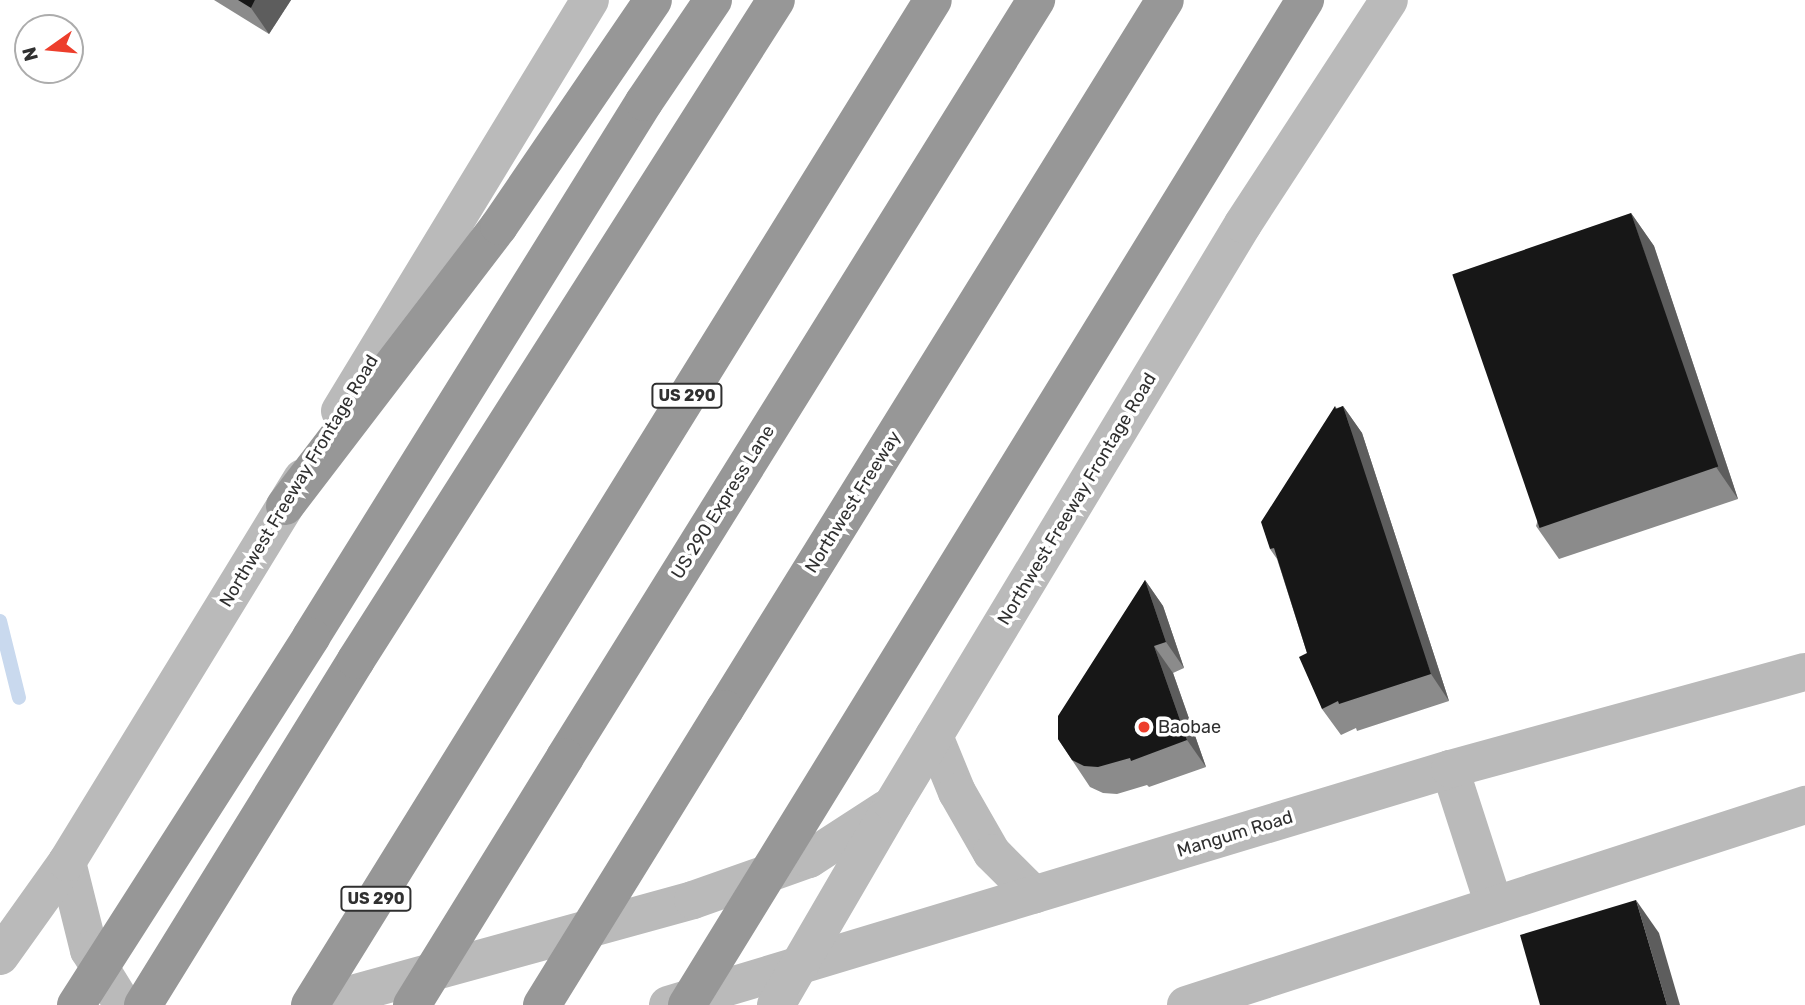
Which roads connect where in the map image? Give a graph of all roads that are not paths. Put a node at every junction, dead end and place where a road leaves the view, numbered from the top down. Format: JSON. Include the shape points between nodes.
{"nodes":[{"id":1,"x":590,"y":0,"type":"edge"},
{"id":2,"x":653,"y":0,"type":"edge"},
{"id":3,"x":713,"y":0,"type":"edge"},
{"id":4,"x":776,"y":0,"type":"edge"},
{"id":5,"x":933,"y":0,"type":"edge"},
{"id":6,"x":1036,"y":0,"type":"edge"},
{"id":7,"x":1165,"y":0,"type":"edge"},
{"id":8,"x":1306,"y":0,"type":"edge"},
{"id":9,"x":1389,"y":0,"type":"edge"},
{"id":10,"x":285,"y":506,"type":"junction"},
{"id":11,"x":1805,"y":672,"type":"edge"},
{"id":12,"x":934,"y":736,"type":"junction"},
{"id":13,"x":1450,"y":769,"type":"junction"},
{"id":14,"x":893,"y":804,"type":"junction"},
{"id":15,"x":1805,"y":805,"type":"edge"},
{"id":16,"x":67,"y":862,"type":"junction"},
{"id":17,"x":1034,"y":895,"type":"junction"},
{"id":18,"x":1494,"y":905,"type":"junction"},
{"id":19,"x":0,"y":956,"type":"edge"},
{"id":20,"x":802,"y":966,"type":"junction"},
{"id":21,"x":76,"y":1005,"type":"edge"},
{"id":22,"x":123,"y":1005,"type":"edge"},
{"id":23,"x":143,"y":1005,"type":"edge"},
{"id":24,"x":311,"y":1005,"type":"edge"},
{"id":25,"x":412,"y":1005,"type":"edge"},
{"id":26,"x":542,"y":1005,"type":"edge"},
{"id":27,"x":668,"y":1005,"type":"edge"},
{"id":28,"x":687,"y":1005,"type":"edge"},
{"id":29,"x":776,"y":1005,"type":"edge"},
{"id":30,"x":1186,"y":1005,"type":"edge"}],
"edges":[{"from":1,"to":10,"type":"main road","name":"Northwest Freeway Frontage Road"},
{"from":2,"to":10,"type":"highway","via":[[499,226]]},
{"from":3,"to":21,"type":"highway","bridge":true,"via":[[644,102]]},
{"from":4,"to":23,"type":"highway"},
{"from":5,"to":24,"type":"highway","number":"US 290"},
{"from":6,"to":25,"type":"highway","name":"US 290 Express Lane","bridge":true},
{"from":7,"to":26,"type":"highway","name":"Northwest Freeway","bridge":true},
{"from":8,"to":28,"type":"highway","bridge":true},
{"from":9,"to":12,"type":"main road","name":"Northwest Freeway Frontage Road","via":[[1244,224]]},
{"from":10,"to":16,"type":"main road","name":"Northwest Freeway Frontage Road"},
{"from":11,"to":13,"type":"main road","name":"Mangum Road"},
{"from":12,"to":14,"type":"main road","name":"Northwest Freeway Frontage Road"},
{"from":12,"to":17,"type":"main road","via":[[957,792],[992,853]]},
{"from":13,"to":17,"type":"main road","name":"Mangum Road"},
{"from":13,"to":18,"type":"main road"},
{"from":14,"to":20,"type":"main road","name":"Northwest Freeway Frontage Road"},
{"from":14,"to":24,"type":"main road","via":[[809,859],[693,900]]},
{"from":15,"to":18,"type":"main road"},
{"from":16,"to":19,"type":"main road","name":"Northwest Freeway Frontage Road"},
{"from":16,"to":22,"type":"main road","via":[[89,950]]},
{"from":17,"to":20,"type":"main road","name":"Mangum Road"},
{"from":18,"to":30,"type":"main road"},
{"from":20,"to":27,"type":"main road","name":"Mangum Road"},
{"from":20,"to":29,"type":"main road","name":"Northwest Freeway Frontage Road"}]}
